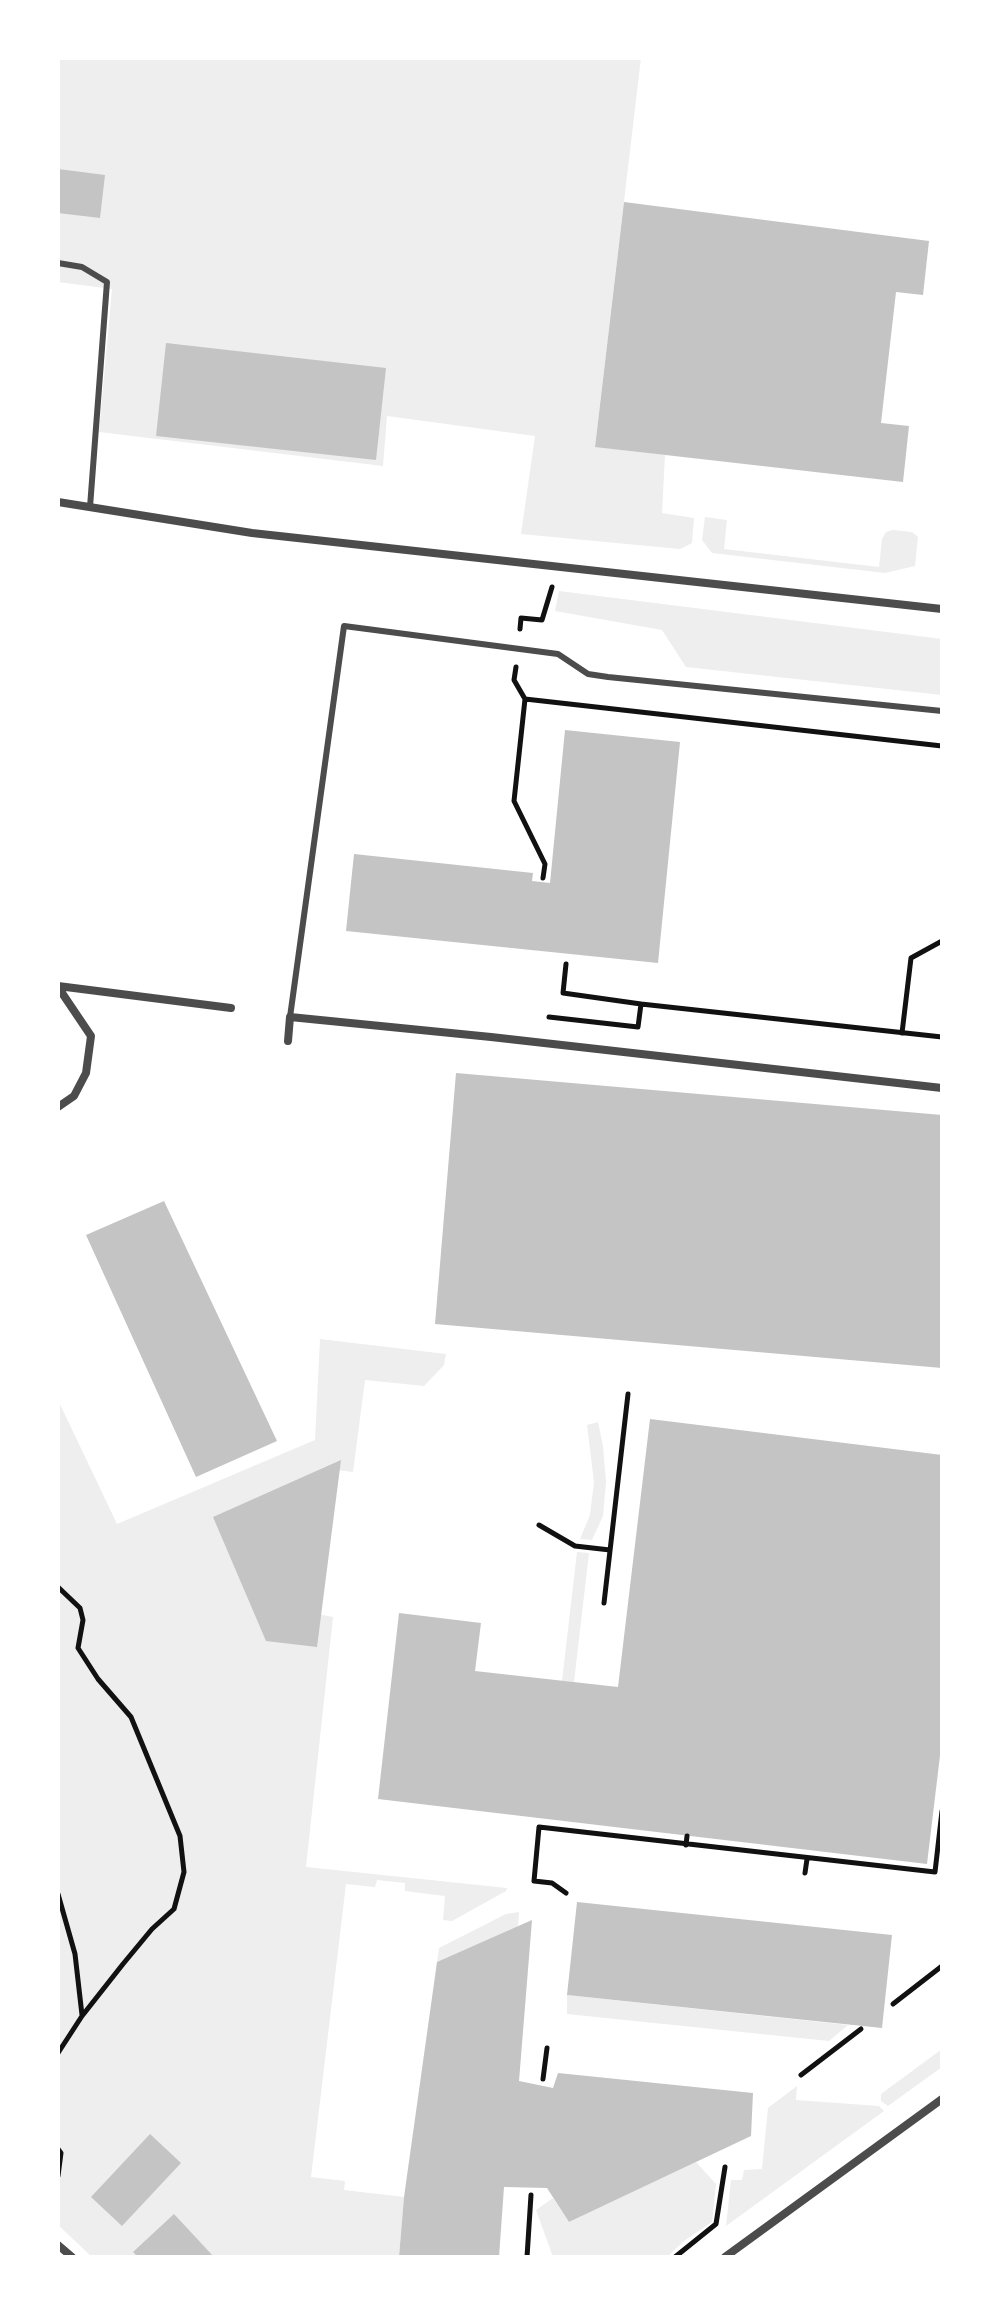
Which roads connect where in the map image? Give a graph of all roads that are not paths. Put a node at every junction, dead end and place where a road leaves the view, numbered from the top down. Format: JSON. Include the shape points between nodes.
{"nodes":[{"id":1,"x":58,"y":263,"type":"edge"},
{"id":2,"x":58,"y":502,"type":"edge"},
{"id":3,"x":90,"y":507,"type":"junction"},
{"id":4,"x":942,"y":609,"type":"edge"},
{"id":5,"x":942,"y":711,"type":"edge"},
{"id":6,"x":58,"y":986,"type":"edge"},
{"id":7,"x":231,"y":1008,"type":"dead end"},
{"id":8,"x":290,"y":1017,"type":"junction"},
{"id":9,"x":288,"y":1041,"type":"dead end"},
{"id":10,"x":942,"y":1088,"type":"edge"},
{"id":11,"x":58,"y":1107,"type":"edge"},
{"id":12,"x":942,"y":2099,"type":"edge"},
{"id":13,"x":58,"y":2245,"type":"edge"},
{"id":14,"x":72,"y":2257,"type":"edge"},
{"id":15,"x":725,"y":2257,"type":"edge"}],
"edges":[{"from":1,"to":3,"type":"lane","via":[[82,267],[107,282]]},
{"from":2,"to":3,"type":"street"},
{"from":3,"to":4,"type":"street","via":[[252,533]]},
{"from":5,"to":8,"type":"lane","via":[[598,676],[558,654],[344,626]]},
{"from":6,"to":7,"type":"street"},
{"from":6,"to":11,"type":"street","via":[[91,1036],[86,1073],[74,1096]]},
{"from":8,"to":9,"type":"street"},
{"from":8,"to":10,"type":"street"},
{"from":12,"to":15,"type":"street"},
{"from":13,"to":14,"type":"street"}]}
